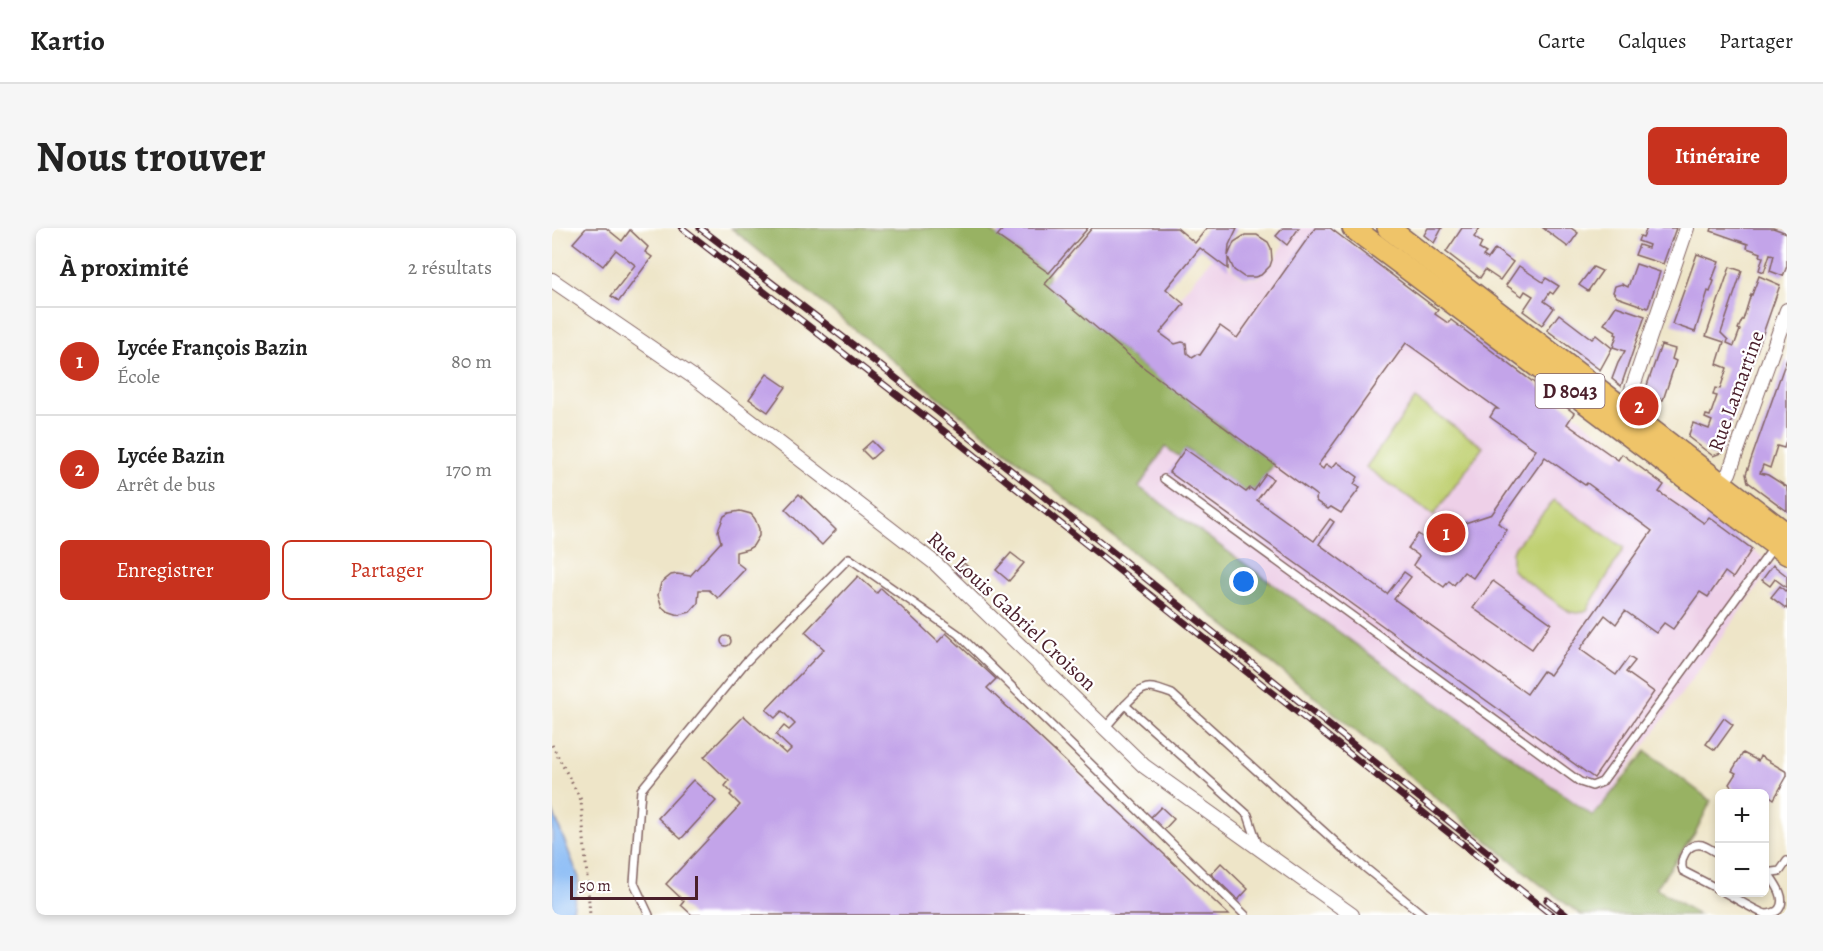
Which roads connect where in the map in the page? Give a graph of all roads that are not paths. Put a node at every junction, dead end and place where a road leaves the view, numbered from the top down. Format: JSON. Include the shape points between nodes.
{"nodes":[{"id":1,"x":1353,"y":228,"type":"edge"},
{"id":2,"x":1388,"y":228,"type":"edge"},
{"id":3,"x":1687,"y":228,"type":"edge"},
{"id":4,"x":552,"y":280,"type":"edge"},
{"id":5,"x":1787,"y":310,"type":"edge"},
{"id":6,"x":1619,"y":417,"type":"junction"},
{"id":7,"x":1164,"y":479,"type":"dead end"},
{"id":8,"x":1720,"y":483,"type":"junction"},
{"id":9,"x":1783,"y":542,"type":"edge"},
{"id":10,"x":1125,"y":705,"type":"junction"},
{"id":11,"x":1105,"y":728,"type":"junction"},
{"id":12,"x":1260,"y":849,"type":"junction"},
{"id":13,"x":1715,"y":852,"type":"edge"},
{"id":14,"x":1787,"y":861,"type":"edge"},
{"id":15,"x":1769,"y":873,"type":"edge"},
{"id":16,"x":1769,"y":877,"type":"edge"},
{"id":17,"x":1715,"y":888,"type":"edge"},
{"id":18,"x":1785,"y":896,"type":"edge"},
{"id":19,"x":1733,"y":897,"type":"edge"},
{"id":20,"x":649,"y":915,"type":"edge"},
{"id":21,"x":1245,"y":915,"type":"edge"},
{"id":22,"x":1352,"y":915,"type":"edge"},
{"id":23,"x":1423,"y":915,"type":"edge"}],
"edges":[{"from":1,"to":6,"type":"main road","number":"D 8043"},
{"from":2,"to":6,"type":"main road","number":"D 8043"},
{"from":3,"to":6,"type":"street"},
{"from":4,"to":11,"type":"street","name":"Rue Louis Gabriel Croison","via":[[695,378],[936,564]]},
{"from":5,"to":8,"type":"street","name":"Rue Lamartine","via":[[1729,473]]},
{"from":6,"to":8,"type":"main road","number":"D 8043"},
{"from":6,"to":9,"type":"main road","number":"D 8043"},
{"from":7,"to":9,"type":"lane","via":[[1580,782],[1592,786],[1602,782]]},
{"from":8,"to":9,"type":"main road","number":"D 8043"},
{"from":10,"to":11,"type":"lane"},
{"from":10,"to":12,"type":"lane","via":[[1248,815]]},
{"from":10,"to":23,"type":"lane","via":[[1141,690],[1152,686],[1172,694],[1352,857]]},
{"from":11,"to":12,"type":"street","name":"Rue Louis Gabriel Croison","via":[[1144,766]]},
{"from":12,"to":22,"type":"street","name":"Rue Louis Gabriel Croison"},
{"from":13,"to":17,"type":"lane","via":[[1695,846],[1688,849],[1681,865],[1683,871]]},
{"from":14,"to":15,"type":"lane","via":[[1780,871]]},
{"from":16,"to":18,"type":"lane"},
{"from":18,"to":19,"type":"lane","via":[[1780,909],[1765,914]]},
{"from":20,"to":21,"type":"lane","via":[[634,883],[641,790],[745,663],[849,558],[958,634]]}]}
